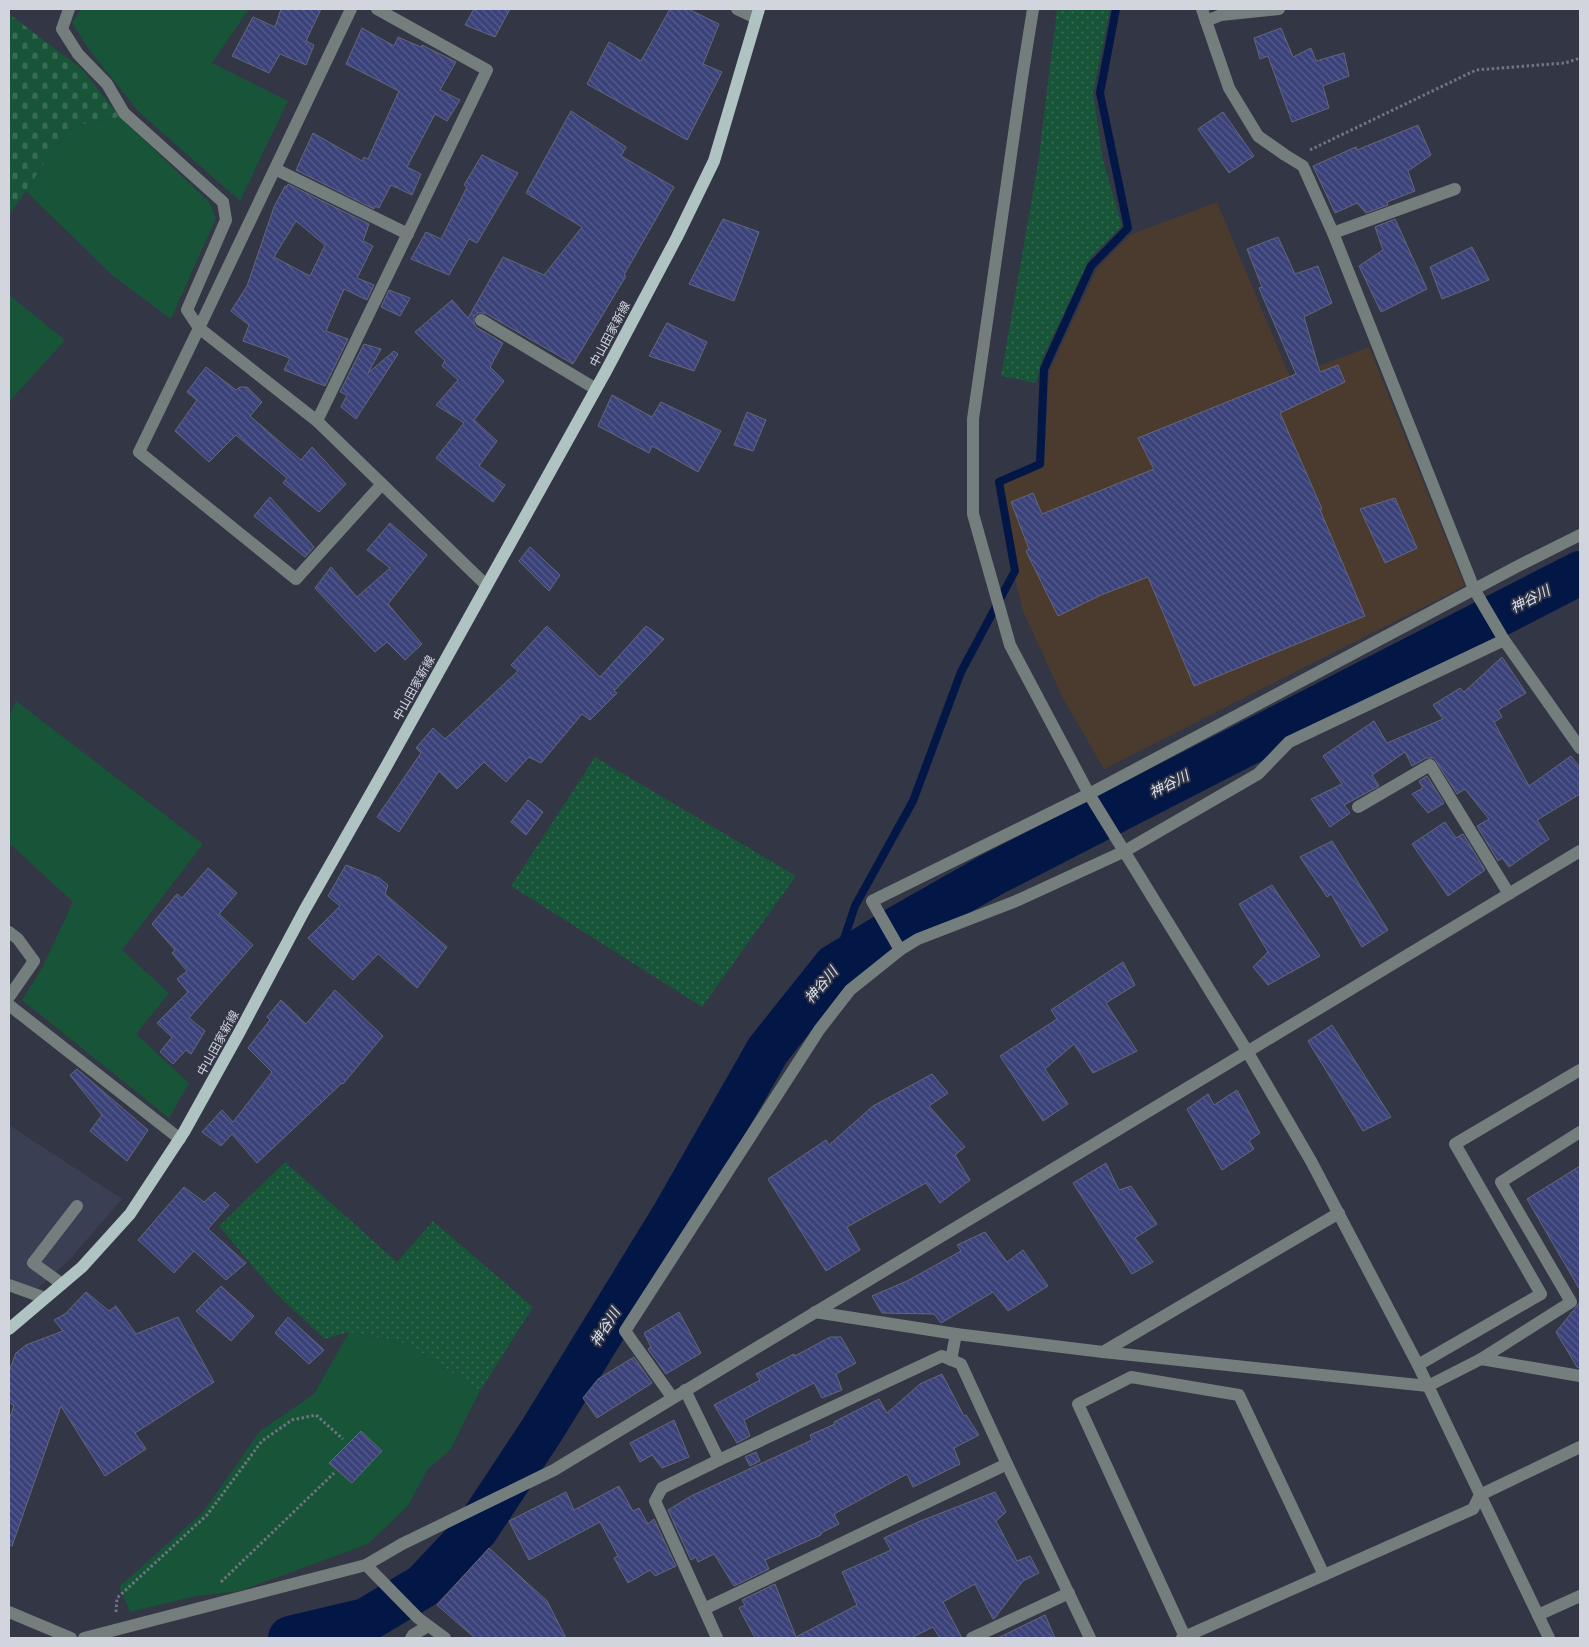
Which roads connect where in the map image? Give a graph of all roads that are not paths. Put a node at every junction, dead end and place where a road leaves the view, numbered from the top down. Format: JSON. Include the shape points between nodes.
{"nodes":[{"id":1,"x":69,"y":9,"type":"edge"},
{"id":2,"x":351,"y":9,"type":"edge"},
{"id":3,"x":377,"y":9,"type":"edge"},
{"id":4,"x":737,"y":9,"type":"edge"},
{"id":5,"x":1033,"y":9,"type":"edge"},
{"id":6,"x":1202,"y":9,"type":"edge"},
{"id":7,"x":1279,"y":9,"type":"edge"},
{"id":8,"x":758,"y":13,"type":"edge"},
{"id":9,"x":1206,"y":21,"type":"junction"},
{"id":10,"x":275,"y":169,"type":"junction"},
{"id":11,"x":1455,"y":189,"type":"dead end"},
{"id":12,"x":408,"y":234,"type":"junction"},
{"id":13,"x":1333,"y":234,"type":"junction"},
{"id":14,"x":481,"y":320,"type":"dead end"},
{"id":15,"x":199,"y":328,"type":"junction"},
{"id":16,"x":596,"y":389,"type":"junction"},
{"id":17,"x":316,"y":421,"type":"junction"},
{"id":18,"x":382,"y":484,"type":"junction"},
{"id":19,"x":1580,"y":535,"type":"edge"},
{"id":20,"x":486,"y":585,"type":"junction"},
{"id":21,"x":1474,"y":589,"type":"junction"},
{"id":22,"x":1504,"y":640,"type":"junction"},
{"id":23,"x":1580,"y":748,"type":"edge"},
{"id":24,"x":1089,"y":794,"type":"junction"},
{"id":25,"x":1358,"y":807,"type":"dead end"},
{"id":26,"x":1122,"y":847,"type":"junction"},
{"id":27,"x":1580,"y":851,"type":"edge"},
{"id":28,"x":1509,"y":894,"type":"junction"},
{"id":29,"x":9,"y":932,"type":"edge"},
{"id":30,"x":900,"y":950,"type":"junction"},
{"id":31,"x":9,"y":997,"type":"edge"},
{"id":32,"x":9,"y":1004,"type":"edge"},
{"id":33,"x":1247,"y":1051,"type":"junction"},
{"id":34,"x":1580,"y":1070,"type":"edge"},
{"id":35,"x":1580,"y":1132,"type":"edge"},
{"id":36,"x":180,"y":1139,"type":"junction"},
{"id":37,"x":77,"y":1206,"type":"dead end"},
{"id":38,"x":1339,"y":1213,"type":"junction"},
{"id":39,"x":9,"y":1284,"type":"edge"},
{"id":40,"x":62,"y":1284,"type":"junction"},
{"id":41,"x":45,"y":1298,"type":"junction"},
{"id":42,"x":814,"y":1312,"type":"junction"},
{"id":43,"x":9,"y":1329,"type":"edge"},
{"id":44,"x":956,"y":1334,"type":"junction"},
{"id":45,"x":1103,"y":1352,"type":"junction"},
{"id":46,"x":1481,"y":1359,"type":"junction"},
{"id":47,"x":952,"y":1360,"type":"junction"},
{"id":48,"x":1418,"y":1365,"type":"junction"},
{"id":49,"x":1580,"y":1376,"type":"edge"},
{"id":50,"x":1428,"y":1386,"type":"junction"},
{"id":51,"x":685,"y":1390,"type":"junction"},
{"id":52,"x":672,"y":1397,"type":"junction"},
{"id":53,"x":1580,"y":1447,"type":"edge"},
{"id":54,"x":719,"y":1460,"type":"junction"},
{"id":55,"x":1007,"y":1464,"type":"junction"},
{"id":56,"x":1480,"y":1495,"type":"junction"},
{"id":57,"x":366,"y":1565,"type":"junction"},
{"id":58,"x":1324,"y":1575,"type":"junction"},
{"id":59,"x":1069,"y":1593,"type":"junction"},
{"id":60,"x":1580,"y":1596,"type":"edge"},
{"id":61,"x":704,"y":1609,"type":"junction"},
{"id":62,"x":9,"y":1612,"type":"edge"},
{"id":63,"x":1538,"y":1615,"type":"junction"},
{"id":64,"x":428,"y":1626,"type":"junction"},
{"id":65,"x":71,"y":1638,"type":"edge"},
{"id":66,"x":84,"y":1638,"type":"edge"},
{"id":67,"x":411,"y":1638,"type":"edge"},
{"id":68,"x":445,"y":1638,"type":"edge"},
{"id":69,"x":717,"y":1638,"type":"edge"},
{"id":70,"x":972,"y":1638,"type":"edge"},
{"id":71,"x":1090,"y":1638,"type":"edge"},
{"id":72,"x":1183,"y":1638,"type":"edge"},
{"id":73,"x":1549,"y":1638,"type":"edge"}],
"edges":[{"from":1,"to":15,"type":"street","via":[[62,29],[78,54],[107,84],[124,113],[223,202],[226,220],[187,310]]},
{"from":2,"to":10,"type":"street"},
{"from":3,"to":12,"type":"street","via":[[487,70]]},
{"from":4,"to":8,"type":"street"},
{"from":5,"to":24,"type":"street","via":[[973,419],[973,514],[1010,645]]},
{"from":6,"to":9,"type":"street"},
{"from":7,"to":9,"type":"street","via":[[1221,15]]},
{"from":8,"to":16,"type":"main road","name":"中山田家新線","via":[[714,161]]},
{"from":9,"to":13,"type":"street","via":[[1229,88],[1258,136],[1303,166]]},
{"from":10,"to":12,"type":"street"},
{"from":10,"to":15,"type":"street"},
{"from":11,"to":13,"type":"street"},
{"from":12,"to":17,"type":"street"},
{"from":13,"to":21,"type":"street"},
{"from":14,"to":16,"type":"street"},
{"from":15,"to":17,"type":"street"},
{"from":15,"to":18,"type":"street","via":[[139,452],[296,579]]},
{"from":16,"to":20,"type":"main road","name":"中山田家新線"},
{"from":17,"to":18,"type":"street"},
{"from":18,"to":20,"type":"street"},
{"from":19,"to":21,"type":"street"},
{"from":20,"to":36,"type":"main road","name":"中山田家新線"},
{"from":21,"to":22,"type":"street"},
{"from":21,"to":24,"type":"street"},
{"from":22,"to":23,"type":"street"},
{"from":22,"to":26,"type":"street","via":[[1289,742],[1258,774]]},
{"from":24,"to":26,"type":"street"},
{"from":24,"to":30,"type":"street","via":[[872,901]]},
{"from":25,"to":28,"type":"street","via":[[1430,764]]},
{"from":26,"to":30,"type":"street","via":[[1016,901],[918,939]]},
{"from":26,"to":33,"type":"street"},
{"from":27,"to":28,"type":"street"},
{"from":28,"to":33,"type":"street"},
{"from":29,"to":31,"type":"street","via":[[34,961]]},
{"from":30,"to":52,"type":"street","via":[[850,990],[819,1030],[625,1331]]},
{"from":32,"to":36,"type":"street"},
{"from":33,"to":38,"type":"street"},
{"from":33,"to":42,"type":"street"},
{"from":34,"to":48,"type":"street","via":[[1455,1144],[1541,1294]]},
{"from":35,"to":46,"type":"street","via":[[1501,1182],[1571,1302]]},
{"from":36,"to":40,"type":"main road","name":"中山田家新線","via":[[130,1214],[82,1267]]},
{"from":37,"to":40,"type":"street","via":[[33,1264]]},
{"from":38,"to":45,"type":"street"},
{"from":38,"to":48,"type":"street"},
{"from":39,"to":41,"type":"street"},
{"from":40,"to":41,"type":"main road","name":"中山田家新線"},
{"from":41,"to":43,"type":"main road","name":"中山田家新線"},
{"from":42,"to":44,"type":"street"},
{"from":42,"to":51,"type":"street"},
{"from":44,"to":45,"type":"street"},
{"from":44,"to":47,"type":"street"},
{"from":45,"to":50,"type":"street"},
{"from":46,"to":49,"type":"street"},
{"from":46,"to":50,"type":"street"},
{"from":47,"to":54,"type":"street","via":[[942,1356]]},
{"from":47,"to":55,"type":"street","via":[[961,1364]]},
{"from":48,"to":50,"type":"street"},
{"from":50,"to":56,"type":"street"},
{"from":51,"to":52,"type":"street"},
{"from":51,"to":54,"type":"street"},
{"from":52,"to":57,"type":"street","via":[[554,1470],[402,1544]]},
{"from":53,"to":56,"type":"street"},
{"from":54,"to":61,"type":"street","via":[[662,1488],[656,1501]]},
{"from":55,"to":59,"type":"street"},
{"from":55,"to":61,"type":"street"},
{"from":56,"to":58,"type":"street","via":[[1473,1509]]},
{"from":56,"to":63,"type":"street"},
{"from":57,"to":64,"type":"street"},
{"from":57,"to":66,"type":"street"},
{"from":58,"to":72,"type":"street"},
{"from":58,"to":72,"type":"street","via":[[1239,1395],[1131,1377],[1078,1404]]},
{"from":59,"to":70,"type":"street"},
{"from":59,"to":71,"type":"street"},
{"from":60,"to":63,"type":"street"},
{"from":61,"to":69,"type":"street"},
{"from":62,"to":65,"type":"street"},
{"from":63,"to":73,"type":"street"},
{"from":64,"to":67,"type":"street"},
{"from":64,"to":68,"type":"street"}]}
